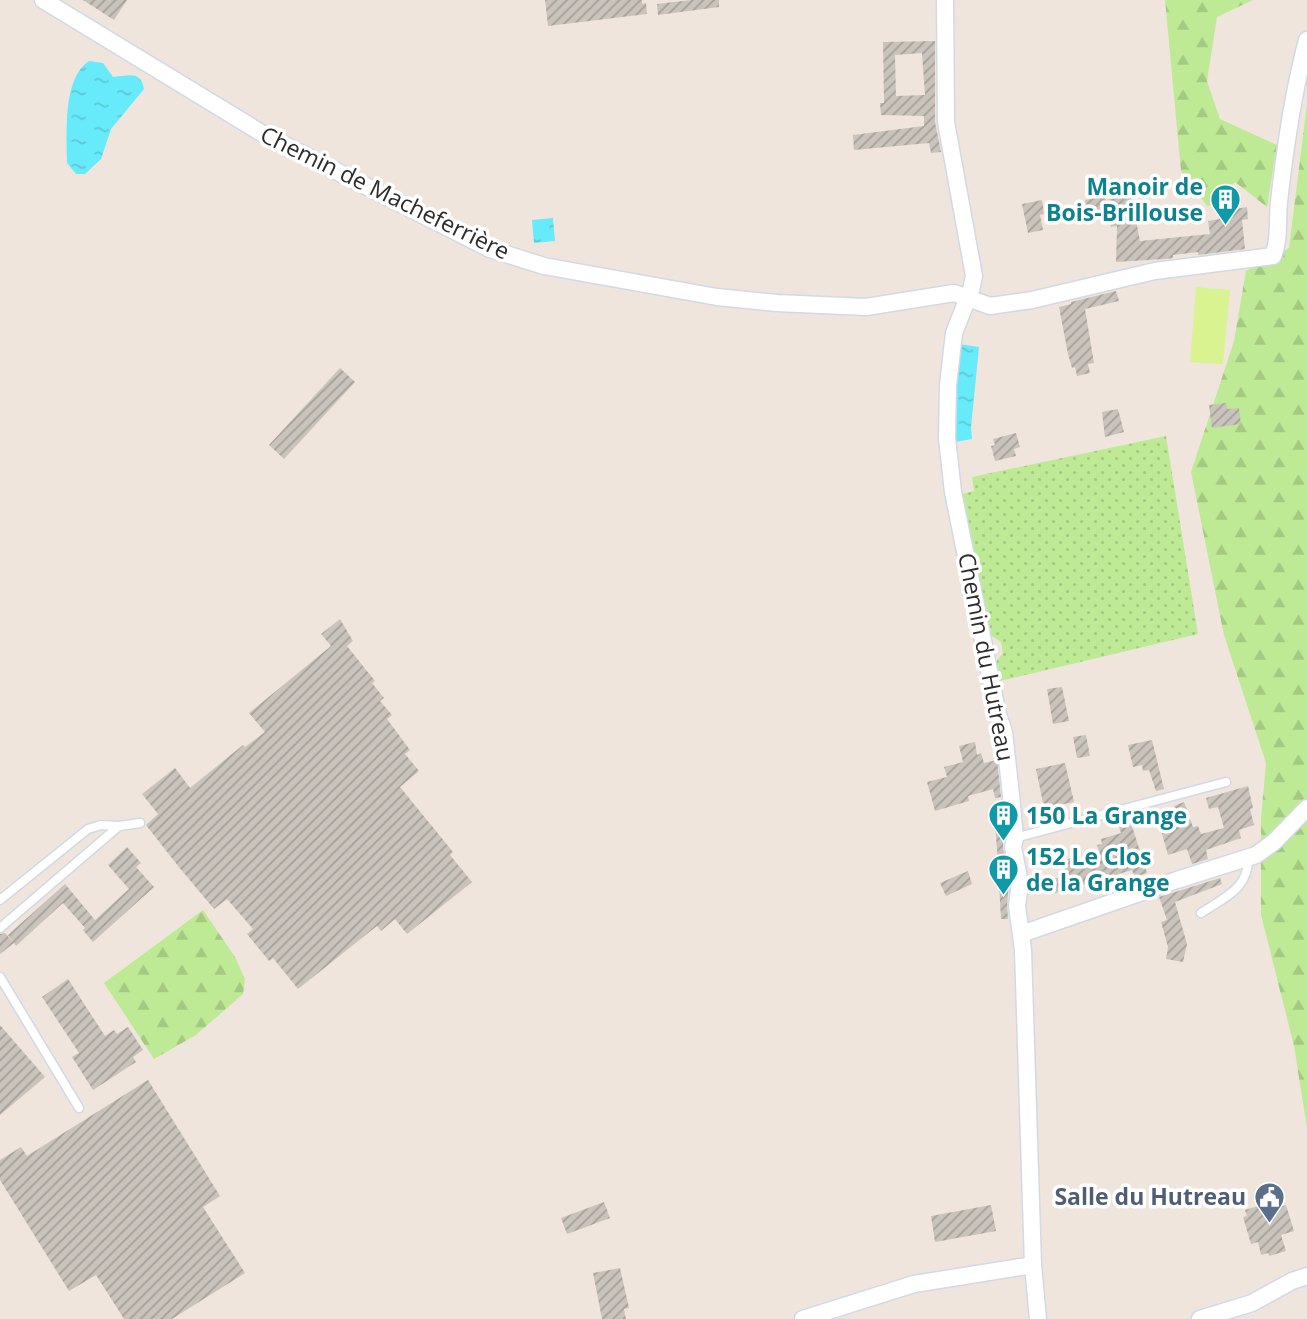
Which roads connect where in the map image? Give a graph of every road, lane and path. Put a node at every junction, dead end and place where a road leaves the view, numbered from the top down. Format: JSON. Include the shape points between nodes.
{"nodes":[{"id":1,"x":43,"y":0,"type":"edge"},
{"id":2,"x":945,"y":0,"type":"edge"},
{"id":3,"x":1307,"y":40,"type":"edge"},
{"id":4,"x":968,"y":299,"type":"junction"},
{"id":5,"x":1226,"y":782,"type":"dead end"},
{"id":6,"x":1307,"y":808,"type":"edge"},
{"id":7,"x":140,"y":823,"type":"dead end"},
{"id":8,"x":120,"y":826,"type":"junction"},
{"id":9,"x":1015,"y":838,"type":"junction"},
{"id":10,"x":1248,"y":858,"type":"junction"},
{"id":11,"x":0,"y":900,"type":"edge"},
{"id":12,"x":1200,"y":913,"type":"dead end"},
{"id":13,"x":0,"y":928,"type":"edge"},
{"id":14,"x":1021,"y":932,"type":"junction"},
{"id":15,"x":0,"y":977,"type":"edge"},
{"id":16,"x":79,"y":1108,"type":"dead end"},
{"id":17,"x":1033,"y":1265,"type":"junction"},
{"id":18,"x":1307,"y":1276,"type":"edge"},
{"id":19,"x":803,"y":1319,"type":"edge"},
{"id":20,"x":1038,"y":1319,"type":"edge"},
{"id":21,"x":1200,"y":1319,"type":"edge"}],
"edges":[{"from":1,"to":4,"type":"street","name":"Chemin de Macheferrière","via":[[263,134],[491,249],[544,266],[717,297],[839,307],[954,293]]},
{"from":2,"to":4,"type":"street","name":"Chemin du Hutreau","via":[[946,122],[973,267]]},
{"from":3,"to":4,"type":"street","name":"Chemin de Macheferrière","via":[[1292,108],[1275,254],[1156,271],[996,306]]},
{"from":4,"to":9,"type":"street","name":"Chemin du Hutreau","via":[[954,333],[947,438],[1004,728]]},
{"from":5,"to":9,"type":"lane"},
{"from":6,"to":10,"type":"street","via":[[1274,842]]},
{"from":7,"to":8,"type":"lane"},
{"from":8,"to":11,"type":"lane","via":[[88,829]]},
{"from":8,"to":13,"type":"lane"},
{"from":9,"to":14,"type":"street","name":"Chemin du Hutreau"},
{"from":10,"to":12,"type":"lane","via":[[1249,870],[1240,887]]},
{"from":10,"to":14,"type":"street"},
{"from":14,"to":17,"type":"street","name":"Chemin du Hutreau"},
{"from":15,"to":16,"type":"lane"},
{"from":17,"to":19,"type":"street","via":[[914,1284]]},
{"from":17,"to":20,"type":"street","name":"Chemin du Hutreau"},
{"from":18,"to":21,"type":"street","via":[[1252,1303]]}]}
